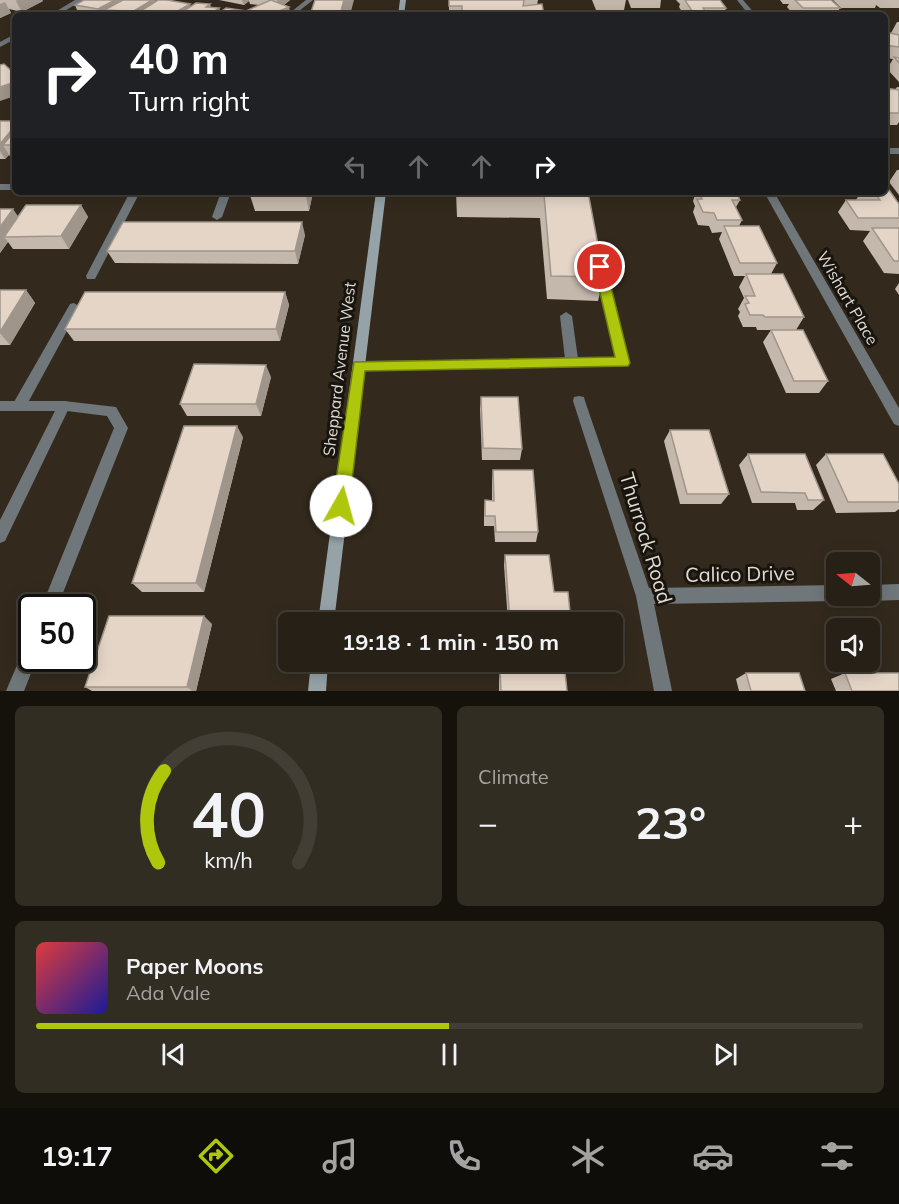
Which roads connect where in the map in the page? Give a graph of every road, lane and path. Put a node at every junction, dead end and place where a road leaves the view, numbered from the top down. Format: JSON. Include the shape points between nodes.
{"nodes":[{"id":1,"x":80,"y":0,"type":"edge"},
{"id":2,"x":310,"y":0,"type":"edge"},
{"id":3,"x":740,"y":0,"type":"edge"},
{"id":4,"x":58,"y":12,"type":"edge"},
{"id":5,"x":294,"y":12,"type":"edge"},
{"id":6,"x":750,"y":12,"type":"edge"},
{"id":7,"x":133,"y":195,"type":"edge"},
{"id":8,"x":225,"y":195,"type":"edge"},
{"id":9,"x":381,"y":195,"type":"edge"},
{"id":10,"x":771,"y":195,"type":"edge"},
{"id":11,"x":217,"y":217,"type":"dead end"},
{"id":12,"x":598,"y":256,"type":"edge"},
{"id":13,"x":91,"y":276,"type":"dead end"},
{"id":14,"x":74,"y":307,"type":"edge"},
{"id":15,"x":566,"y":316,"type":"dead end"},
{"id":16,"x":572,"y":363,"type":"junction"},
{"id":17,"x":359,"y":366,"type":"junction"},
{"id":18,"x":579,"y":401,"type":"dead end"},
{"id":19,"x":0,"y":406,"type":"edge"},
{"id":20,"x":19,"y":406,"type":"junction"},
{"id":21,"x":64,"y":406,"type":"junction"},
{"id":22,"x":899,"y":420,"type":"edge"},
{"id":23,"x":0,"y":536,"type":"edge"},
{"id":24,"x":880,"y":592,"type":"edge"},
{"id":25,"x":899,"y":592,"type":"edge"},
{"id":26,"x":826,"y":593,"type":"edge"},
{"id":27,"x":55,"y":594,"type":"edge"},
{"id":28,"x":644,"y":596,"type":"junction"},
{"id":29,"x":327,"y":612,"type":"edge"},
{"id":30,"x":23,"y":672,"type":"edge"},
{"id":31,"x":320,"y":672,"type":"edge"},
{"id":32,"x":15,"y":691,"type":"edge"},
{"id":33,"x":317,"y":691,"type":"edge"},
{"id":34,"x":663,"y":691,"type":"edge"}],
"edges":[{"from":1,"to":4,"type":"street"},
{"from":2,"to":5,"type":"street"},
{"from":3,"to":6,"type":"street"},
{"from":7,"to":13,"type":"street"},
{"from":8,"to":11,"type":"street"},
{"from":9,"to":17,"type":"main road","name":"Sheppard Avenue West"},
{"from":10,"to":22,"type":"street","name":"Wishart Place"},
{"from":12,"to":16,"type":"street","via":[[623,363]]},
{"from":14,"to":20,"type":"street"},
{"from":15,"to":16,"type":"street"},
{"from":16,"to":17,"type":"street"},
{"from":17,"to":29,"type":"main road","name":"Sheppard Avenue West"},
{"from":18,"to":28,"type":"street","name":"Thurrock Road"},
{"from":19,"to":20,"type":"street"},
{"from":20,"to":21,"type":"street"},
{"from":21,"to":23,"type":"street"},
{"from":21,"to":27,"type":"street","via":[[111,411],[122,428]]},
{"from":24,"to":25,"type":"street"},
{"from":26,"to":28,"type":"street","name":"Calico Drive"},
{"from":28,"to":34,"type":"street","name":"Thurrock Road"},
{"from":30,"to":32,"type":"street"},
{"from":31,"to":33,"type":"main road"}]}
